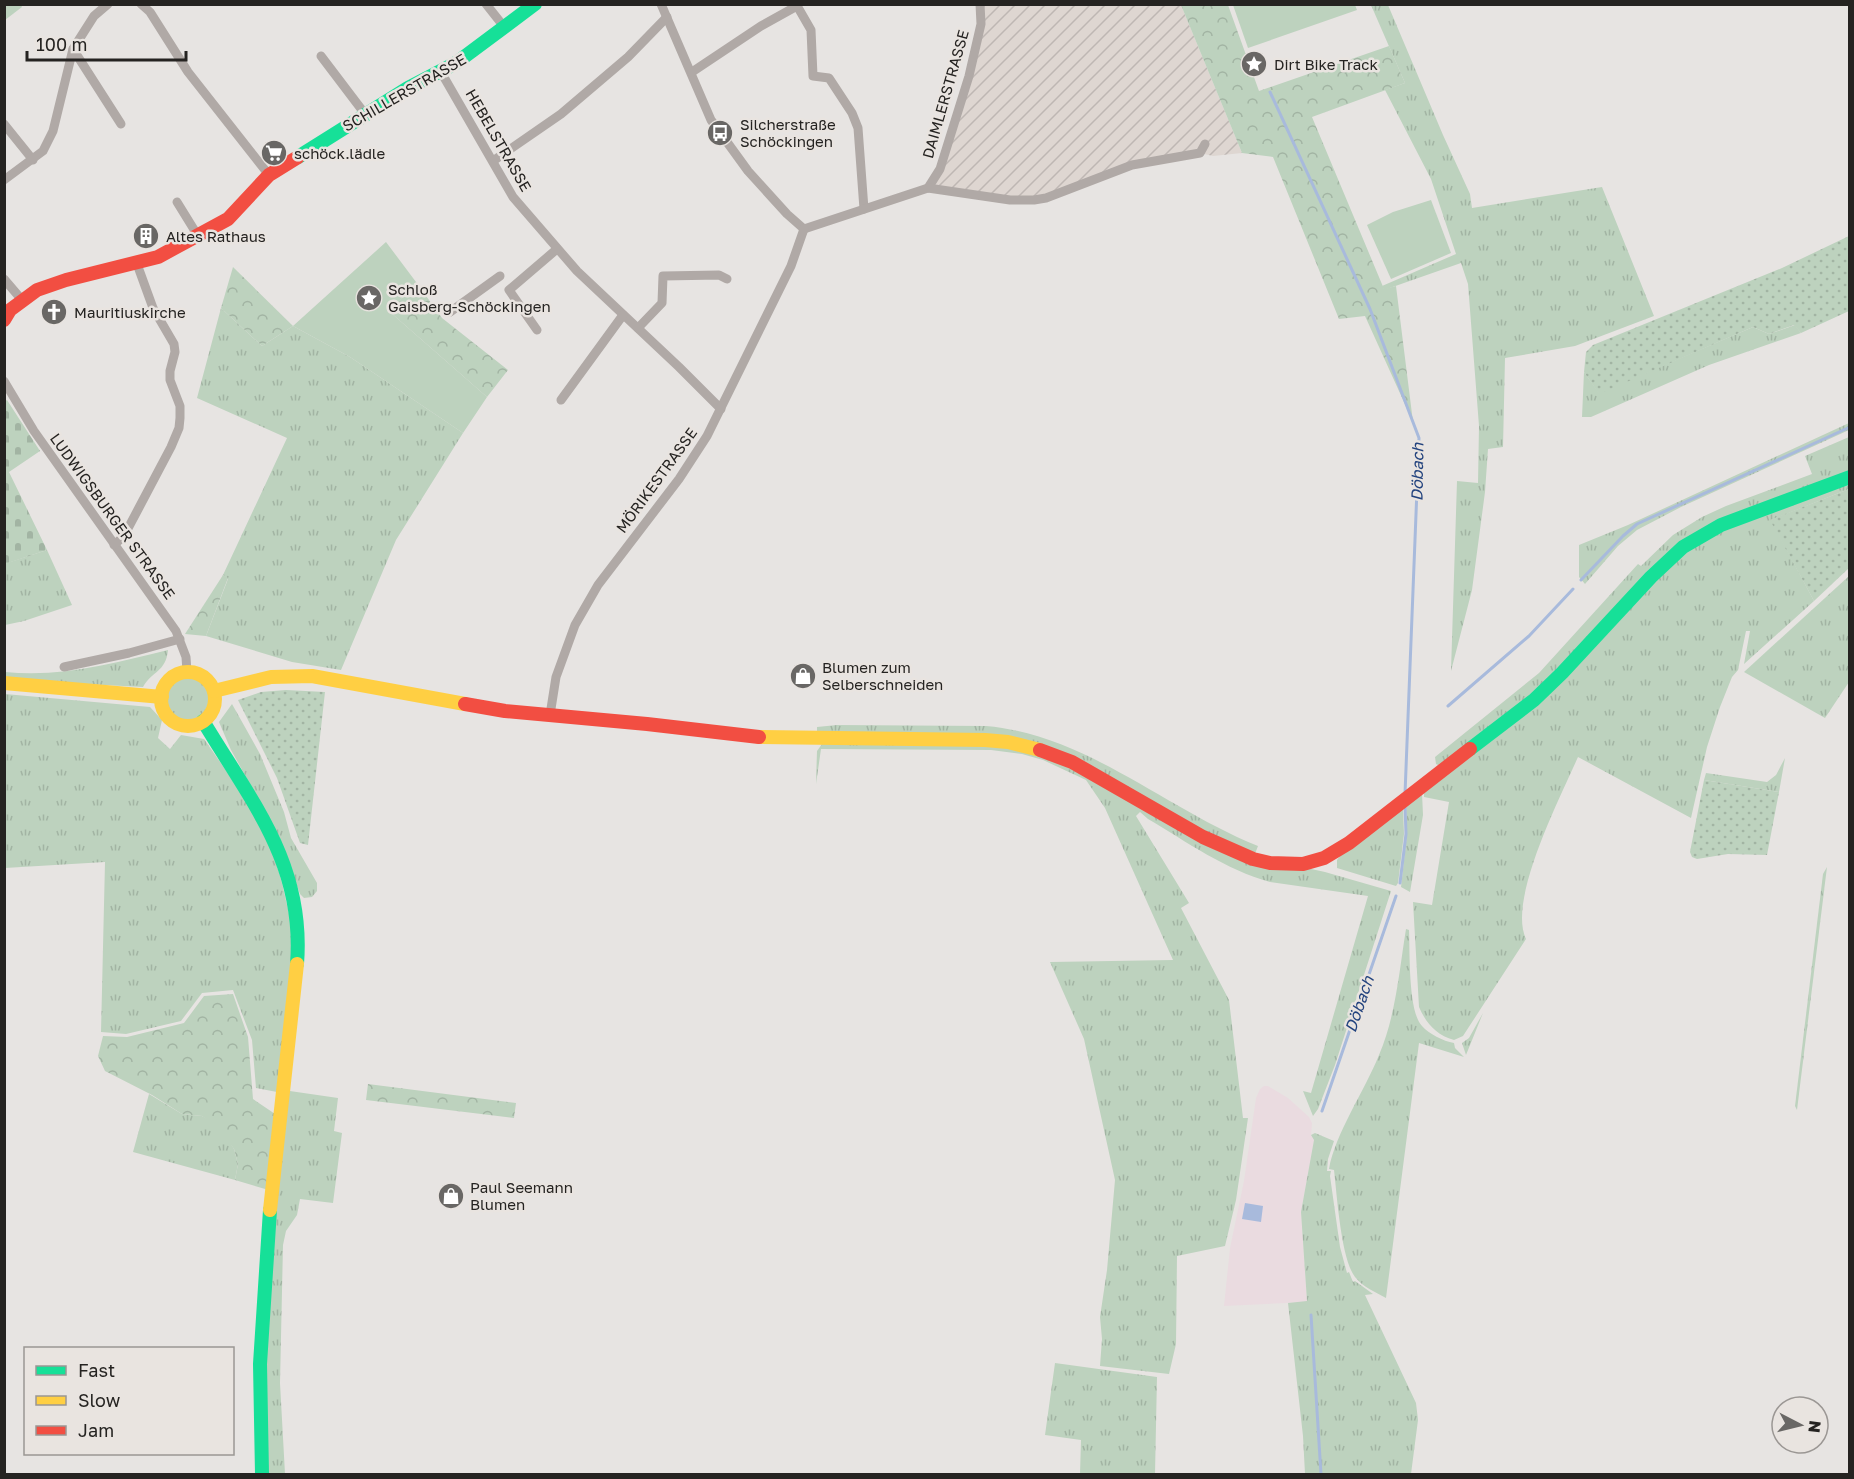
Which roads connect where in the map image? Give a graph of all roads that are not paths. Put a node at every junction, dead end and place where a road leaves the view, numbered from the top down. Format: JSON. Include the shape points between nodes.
{"nodes":[{"id":1,"x":108,"y":4,"type":"edge"},
{"id":2,"x":141,"y":4,"type":"edge"},
{"id":3,"x":486,"y":4,"type":"edge"},
{"id":4,"x":535,"y":4,"type":"edge"},
{"id":5,"x":661,"y":4,"type":"edge"},
{"id":6,"x":980,"y":4,"type":"edge"},
{"id":7,"x":797,"y":5,"type":"edge"},
{"id":8,"x":153,"y":8,"type":"edge"},
{"id":9,"x":667,"y":17,"type":"junction"},
{"id":10,"x":505,"y":28,"type":"junction"},
{"id":11,"x":73,"y":49,"type":"junction"},
{"id":12,"x":321,"y":56,"type":"dead end"},
{"id":13,"x":441,"y":72,"type":"junction"},
{"id":14,"x":692,"y":72,"type":"junction"},
{"id":15,"x":365,"y":114,"type":"junction"},
{"id":16,"x":4,"y":124,"type":"edge"},
{"id":17,"x":121,"y":124,"type":"dead end"},
{"id":18,"x":1205,"y":144,"type":"dead end"},
{"id":19,"x":33,"y":160,"type":"junction"},
{"id":20,"x":493,"y":161,"type":"junction"},
{"id":21,"x":269,"y":175,"type":"junction"},
{"id":22,"x":4,"y":180,"type":"edge"},
{"id":23,"x":928,"y":188,"type":"junction"},
{"id":24,"x":177,"y":202,"type":"dead end"},
{"id":25,"x":864,"y":209,"type":"junction"},
{"id":26,"x":804,"y":228,"type":"junction"},
{"id":27,"x":198,"y":236,"type":"junction"},
{"id":28,"x":557,"y":249,"type":"junction"},
{"id":29,"x":137,"y":264,"type":"junction"},
{"id":30,"x":4,"y":279,"type":"edge"},
{"id":31,"x":727,"y":279,"type":"dead end"},
{"id":32,"x":509,"y":291,"type":"junction"},
{"id":33,"x":22,"y":300,"type":"junction"},
{"id":34,"x":450,"y":312,"type":"dead end"},
{"id":35,"x":623,"y":315,"type":"junction"},
{"id":36,"x":4,"y":320,"type":"edge"},
{"id":37,"x":638,"y":328,"type":"junction"},
{"id":38,"x":537,"y":330,"type":"dead end"},
{"id":39,"x":4,"y":381,"type":"edge"},
{"id":40,"x":561,"y":400,"type":"dead end"},
{"id":41,"x":721,"y":409,"type":"junction"},
{"id":42,"x":1850,"y":477,"type":"edge"},
{"id":43,"x":114,"y":545,"type":"junction"},
{"id":44,"x":180,"y":639,"type":"junction"},
{"id":45,"x":64,"y":667,"type":"dead end"},
{"id":46,"x":187,"y":672,"type":"junction"},
{"id":47,"x":4,"y":683,"type":"edge"},
{"id":48,"x":214,"y":691,"type":"junction"},
{"id":49,"x":162,"y":697,"type":"junction"},
{"id":50,"x":550,"y":715,"type":"junction"},
{"id":51,"x":203,"y":721,"type":"junction"},
{"id":52,"x":262,"y":1474,"type":"edge"}],
"edges":[{"from":1,"to":11,"type":"street","via":[[94,16]]},
{"from":2,"to":8,"type":"street"},
{"from":3,"to":10,"type":"street"},
{"from":4,"to":10,"type":"main road","name":"SCHILLERSTRASSE"},
{"from":5,"to":9,"type":"street"},
{"from":6,"to":23,"type":"street","name":"DAIMLERSTRASSE","via":[[981,24],[969,76],[940,169]]},
{"from":7,"to":14,"type":"street"},
{"from":7,"to":25,"type":"street","via":[[811,30],[813,76],[830,78],[858,128]]},
{"from":8,"to":21,"type":"street","via":[[188,72]]},
{"from":9,"to":14,"type":"street"},
{"from":9,"to":20,"type":"street","via":[[628,57],[561,114]]},
{"from":10,"to":13,"type":"main road","name":"SCHILLERSTRASSE"},
{"from":11,"to":17,"type":"street"},
{"from":11,"to":19,"type":"street","via":[[53,130],[44,151]]},
{"from":12,"to":15,"type":"street"},
{"from":13,"to":15,"type":"main road","name":"SCHILLERSTRASSE"},
{"from":13,"to":20,"type":"street","name":"HEBELSTRASSE"},
{"from":14,"to":26,"type":"street","via":[[711,120],[748,171]]},
{"from":15,"to":21,"type":"main road","name":"SCHILLERSTRASSE"},
{"from":16,"to":19,"type":"street"},
{"from":18,"to":23,"type":"street","via":[[1200,153],[1131,165],[1061,194],[1034,200]]},
{"from":19,"to":22,"type":"street"},
{"from":20,"to":28,"type":"street","name":"HEBELSTRASSE","via":[[513,197]]},
{"from":21,"to":27,"type":"main road","name":"SCHILLERSTRASSE","via":[[228,219]]},
{"from":23,"to":25,"type":"street"},
{"from":24,"to":27,"type":"street"},
{"from":25,"to":26,"type":"street"},
{"from":26,"to":41,"type":"street","name":"MÖRIKESTRASSE","via":[[791,266]]},
{"from":27,"to":29,"type":"main road","name":"SCHILLERSTRASSE"},
{"from":28,"to":32,"type":"street"},
{"from":28,"to":35,"type":"street","name":"HEBELSTRASSE"},
{"from":29,"to":33,"type":"main road","name":"SCHILLERSTRASSE","via":[[66,280]]},
{"from":29,"to":43,"type":"street","via":[[153,308],[174,344],[170,380],[180,406],[180,418],[171,447],[123,536]]},
{"from":30,"to":33,"type":"street"},
{"from":31,"to":37,"type":"street","via":[[719,275],[663,276],[662,303]]},
{"from":32,"to":34,"type":"street","via":[[499,273]]},
{"from":32,"to":38,"type":"street"},
{"from":33,"to":36,"type":"main road"},
{"from":35,"to":37,"type":"street","name":"HEBELSTRASSE"},
{"from":35,"to":40,"type":"street"},
{"from":37,"to":41,"type":"street","name":"HEBELSTRASSE"},
{"from":39,"to":43,"type":"street","name":"LUDWIGSBURGER STRASSE"},
{"from":41,"to":50,"type":"street","name":"MÖRIKESTRASSE","via":[[690,464],[586,605],[556,676]]},
{"from":42,"to":50,"type":"main road","via":[[1721,525],[1683,547],[1547,689],[1521,711],[1349,843],[1324,858],[1295,865],[1253,859],[1223,847],[1081,767],[1024,745],[985,740],[758,737]]},
{"from":43,"to":44,"type":"street","name":"LUDWIGSBURGER STRASSE"},
{"from":44,"to":45,"type":"street"},
{"from":44,"to":46,"type":"street","name":"LUDWIGSBURGER STRASSE"},
{"from":46,"to":48,"type":"main road","via":[[203,677]]},
{"from":46,"to":49,"type":"main road","via":[[170,680]]},
{"from":47,"to":49,"type":"main road"},
{"from":48,"to":50,"type":"main road","via":[[271,677],[312,676],[505,711]]},
{"from":48,"to":51,"type":"main road","via":[[213,709]]},
{"from":49,"to":51,"type":"main road","via":[[164,709],[174,721],[188,725]]},
{"from":51,"to":52,"type":"main road","via":[[276,842],[289,881],[297,928],[297,961],[266,1249],[260,1364]]}]}
